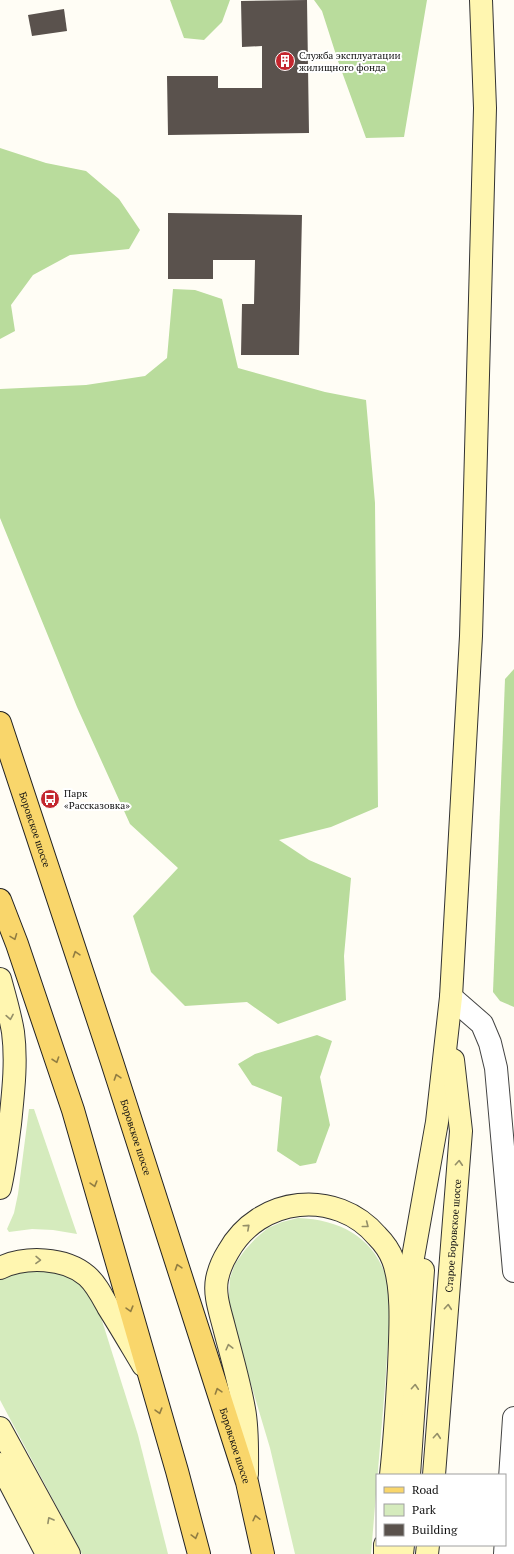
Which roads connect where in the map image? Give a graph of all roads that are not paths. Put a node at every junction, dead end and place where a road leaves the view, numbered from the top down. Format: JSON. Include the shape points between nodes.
{"nodes":[{"id":1,"x":481,"y":0,"type":"edge"},
{"id":2,"x":0,"y":723,"type":"edge"},
{"id":3,"x":0,"y":900,"type":"edge"},
{"id":4,"x":0,"y":979,"type":"edge"},
{"id":5,"x":451,"y":996,"type":"junction"},
{"id":6,"x":454,"y":1069,"type":"junction"},
{"id":7,"x":0,"y":1188,"type":"edge"},
{"id":8,"x":0,"y":1268,"type":"edge"},
{"id":9,"x":514,"y":1271,"type":"edge"},
{"id":10,"x":401,"y":1325,"type":"junction"},
{"id":11,"x":148,"y":1374,"type":"junction"},
{"id":12,"x":514,"y":1418,"type":"edge"},
{"id":13,"x":0,"y":1428,"type":"edge"},
{"id":14,"x":403,"y":1439,"type":"junction"},
{"id":15,"x":0,"y":1464,"type":"edge"},
{"id":16,"x":391,"y":1474,"type":"edge"},
{"id":17,"x":409,"y":1474,"type":"edge"},
{"id":18,"x":434,"y":1474,"type":"edge"},
{"id":19,"x":247,"y":1482,"type":"junction"},
{"id":20,"x":506,"y":1539,"type":"edge"},
{"id":21,"x":47,"y":1554,"type":"edge"},
{"id":22,"x":69,"y":1554,"type":"edge"},
{"id":23,"x":199,"y":1554,"type":"edge"},
{"id":24,"x":263,"y":1554,"type":"edge"}],
"edges":[{"from":1,"to":5,"type":"street","via":[[485,108],[475,520]]},
{"from":19,"to":2,"type":"main road","name":"Боровское шоссе","one_way":true},
{"from":3,"to":11,"type":"main road","one_way":true,"via":[[73,1110]]},
{"from":4,"to":7,"type":"street","one_way":true,"via":[[9,1011],[14,1058],[12,1106]]},
{"from":5,"to":6,"type":"street","name":"Старое Боровское шоссе"},
{"from":5,"to":9,"type":"street","via":[[482,1024],[496,1068]]},
{"from":5,"to":10,"type":"street","via":[[437,1122]]},
{"from":14,"to":6,"type":"street","one_way":true,"via":[[423,1270]]},
{"from":18,"to":6,"type":"street","name":"Старое Боровское шоссе","one_way":true,"via":[[461,1131]]},
{"from":8,"to":11,"type":"street","one_way":true,"via":[[13,1263],[40,1260],[59,1263],[82,1272],[94,1284]]},
{"from":10,"to":14,"type":"street"},
{"from":19,"to":10,"type":"street","one_way":true,"via":[[244,1409],[216,1297],[220,1266],[243,1230],[252,1222],[272,1212],[303,1204],[334,1208],[369,1226],[393,1259]]},
{"from":11,"to":23,"type":"main road","one_way":true},
{"from":12,"to":20,"type":"street"},
{"from":22,"to":13,"type":"street","one_way":true},
{"from":14,"to":16,"type":"street"},
{"from":14,"to":17,"type":"street"},
{"from":15,"to":21,"type":"street"},
{"from":24,"to":19,"type":"main road","name":"Боровское шоссе","one_way":true}]}
